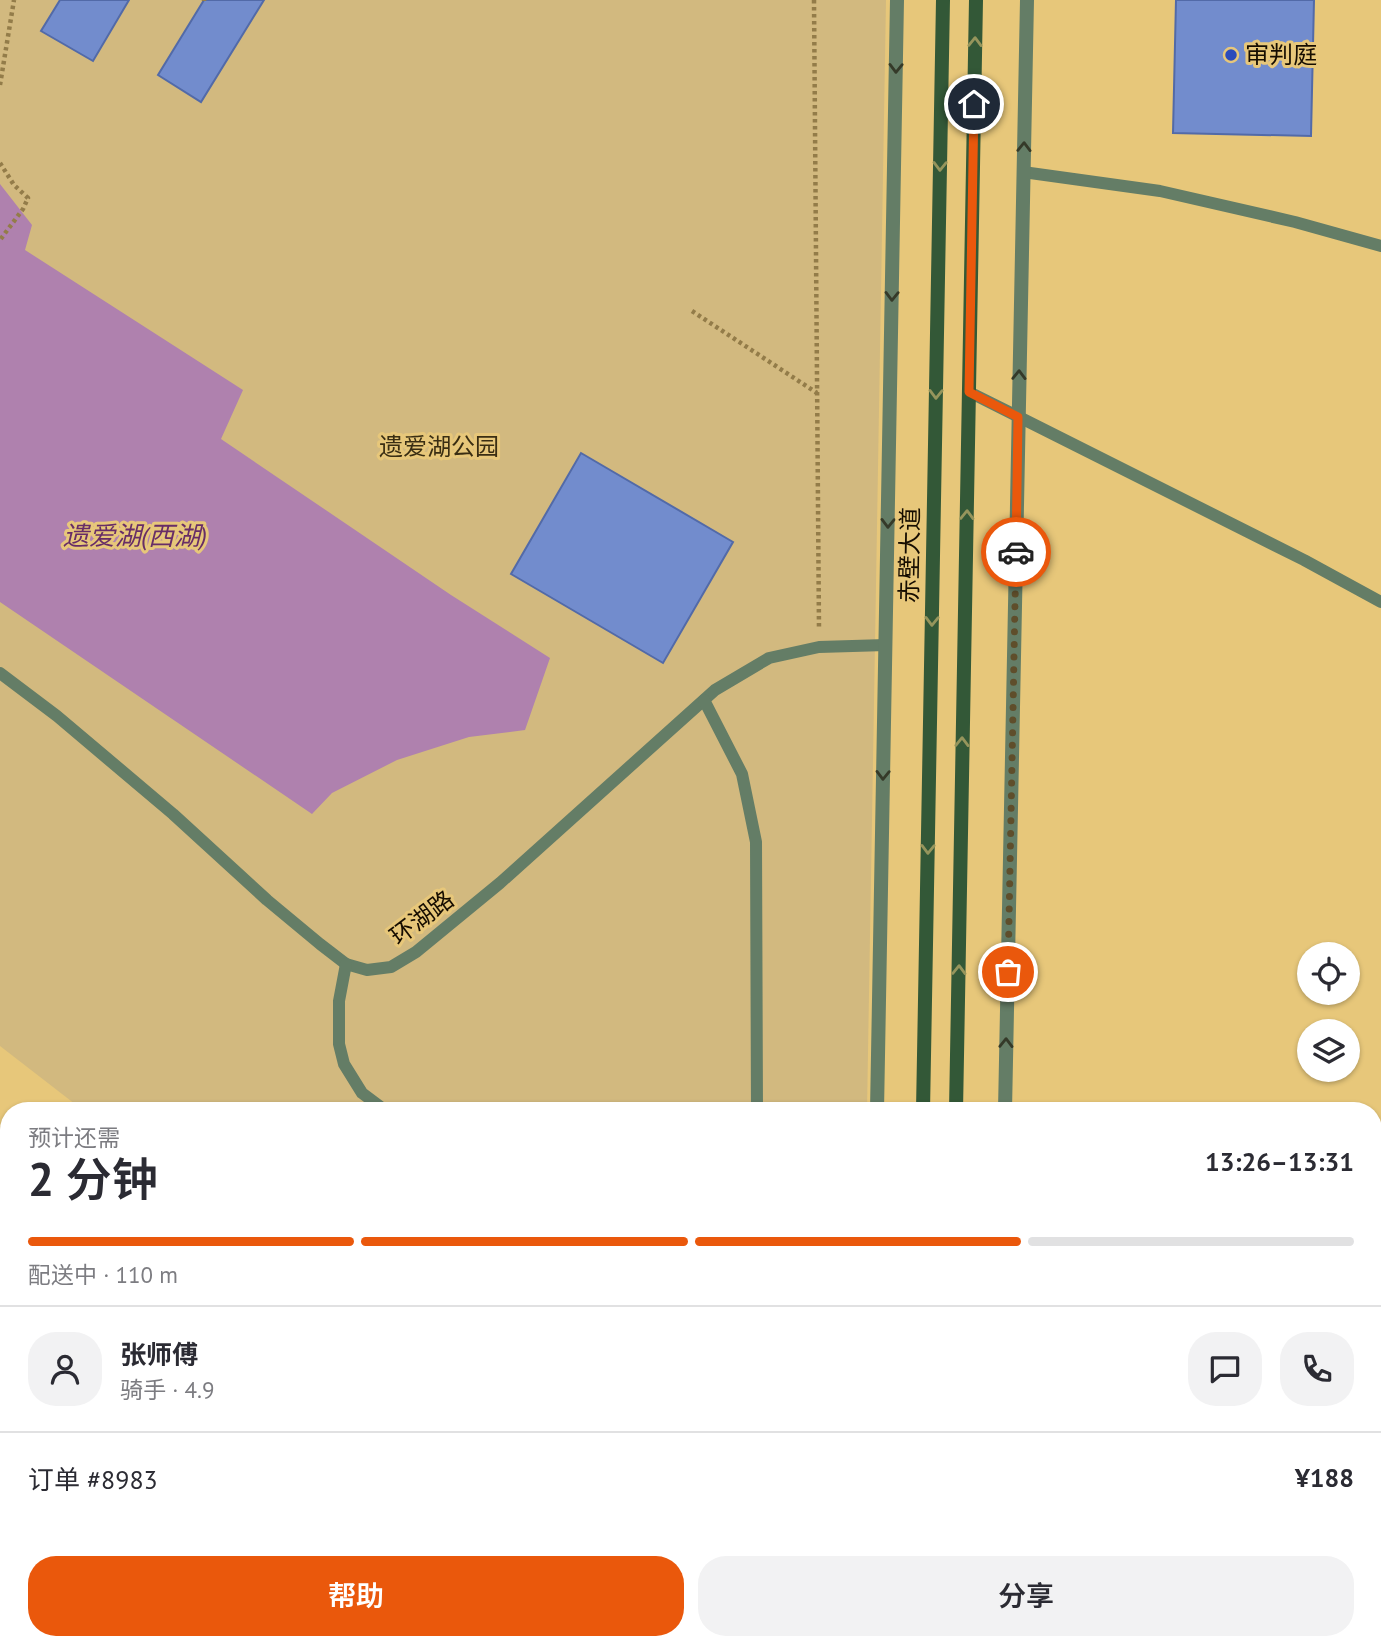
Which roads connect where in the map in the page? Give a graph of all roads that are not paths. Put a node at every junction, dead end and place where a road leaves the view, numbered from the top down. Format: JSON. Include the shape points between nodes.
{"nodes":[{"id":1,"x":897,"y":0,"type":"edge"},
{"id":2,"x":943,"y":0,"type":"edge"},
{"id":3,"x":976,"y":0,"type":"edge"},
{"id":4,"x":1027,"y":0,"type":"edge"},
{"id":5,"x":1023,"y":172,"type":"junction"},
{"id":6,"x":1381,"y":246,"type":"edge"},
{"id":7,"x":969,"y":392,"type":"junction"},
{"id":8,"x":1018,"y":417,"type":"junction"},
{"id":9,"x":1381,"y":602,"type":"edge"},
{"id":10,"x":886,"y":645,"type":"junction"},
{"id":11,"x":0,"y":673,"type":"edge"},
{"id":12,"x":704,"y":700,"type":"junction"},
{"id":13,"x":346,"y":964,"type":"junction"},
{"id":14,"x":374,"y":1102,"type":"edge"},
{"id":15,"x":757,"y":1102,"type":"edge"},
{"id":16,"x":877,"y":1102,"type":"edge"},
{"id":17,"x":923,"y":1102,"type":"edge"},
{"id":18,"x":956,"y":1102,"type":"edge"},
{"id":19,"x":1005,"y":1102,"type":"edge"}],
"edges":[{"from":1,"to":10,"type":"street","one_way":true},
{"from":2,"to":17,"type":"main road","name":"赤壁大道","one_way":true},
{"from":7,"to":3,"type":"main road","one_way":true},
{"from":5,"to":4,"type":"street","one_way":true},
{"from":5,"to":6,"type":"lane","via":[[1160,191]]},
{"from":8,"to":5,"type":"street","one_way":true},
{"from":7,"to":8,"type":"lane"},
{"from":18,"to":7,"type":"main road","one_way":true},
{"from":8,"to":9,"type":"lane"},
{"from":19,"to":8,"type":"street","one_way":true},
{"from":10,"to":12,"type":"lane","name":"环湖路","via":[[819,647],[769,659]]},
{"from":10,"to":16,"type":"street","one_way":true},
{"from":11,"to":13,"type":"lane","via":[[68,724]]},
{"from":12,"to":13,"type":"lane","name":"环湖路","via":[[416,952],[391,967],[367,970]]},
{"from":12,"to":15,"type":"lane","via":[[742,774],[756,842]]},
{"from":13,"to":14,"type":"lane","via":[[339,1001],[339,1044],[344,1064],[362,1093]]}]}
